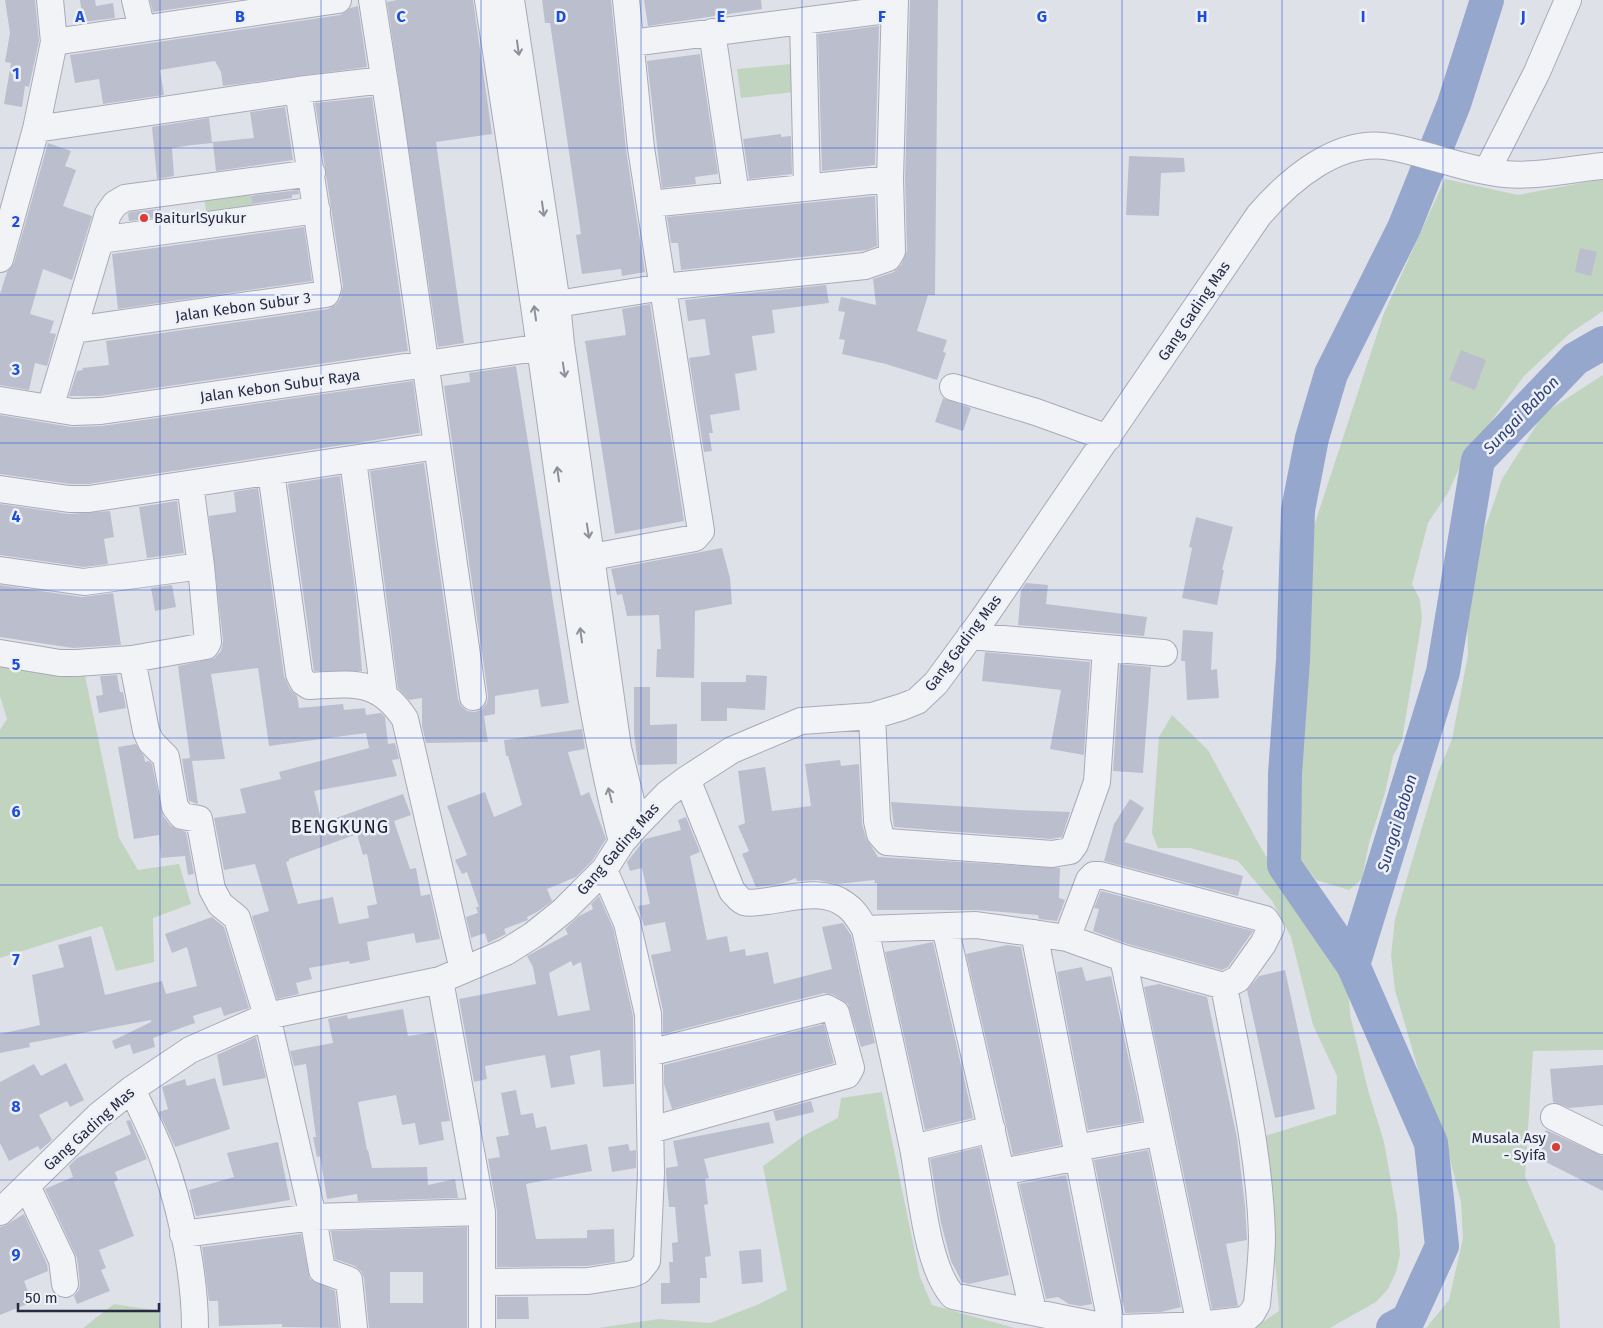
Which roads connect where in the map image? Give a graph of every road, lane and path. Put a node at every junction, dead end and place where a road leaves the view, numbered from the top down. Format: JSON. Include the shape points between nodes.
{"nodes":[{"id":1,"x":50,"y":0,"type":"edge"},
{"id":2,"x":135,"y":0,"type":"edge"},
{"id":3,"x":338,"y":0,"type":"edge"},
{"id":4,"x":372,"y":0,"type":"edge"},
{"id":5,"x":488,"y":0,"type":"edge"},
{"id":6,"x":511,"y":0,"type":"edge"},
{"id":7,"x":626,"y":0,"type":"edge"},
{"id":8,"x":1568,"y":0,"type":"edge"},
{"id":9,"x":894,"y":5,"type":"edge"},
{"id":10,"x":803,"y":21,"type":"junction"},
{"id":11,"x":142,"y":29,"type":"junction"},
{"id":12,"x":712,"y":32,"type":"junction"},
{"id":13,"x":54,"y":42,"type":"junction"},
{"id":14,"x":631,"y":43,"type":"junction"},
{"id":15,"x":384,"y":80,"type":"junction"},
{"id":16,"x":298,"y":90,"type":"junction"},
{"id":17,"x":36,"y":129,"type":"junction"},
{"id":18,"x":1603,"y":166,"type":"edge"},
{"id":19,"x":1487,"y":171,"type":"junction"},
{"id":20,"x":312,"y":173,"type":"junction"},
{"id":21,"x":890,"y":179,"type":"junction"},
{"id":22,"x":807,"y":188,"type":"junction"},
{"id":23,"x":736,"y":195,"type":"junction"},
{"id":24,"x":650,"y":204,"type":"junction"},
{"id":25,"x":317,"y":210,"type":"junction"},
{"id":26,"x":100,"y":240,"type":"junction"},
{"id":27,"x":0,"y":259,"type":"edge"},
{"id":28,"x":663,"y":287,"type":"junction"},
{"id":29,"x":557,"y":304,"type":"junction"},
{"id":30,"x":74,"y":330,"type":"junction"},
{"id":31,"x":550,"y":346,"type":"junction"},
{"id":32,"x":425,"y":365,"type":"junction"},
{"id":33,"x":953,"y":386,"type":"dead end"},
{"id":34,"x":0,"y":400,"type":"edge"},
{"id":35,"x":50,"y":408,"type":"junction"},
{"id":36,"x":1108,"y":438,"type":"junction"},
{"id":37,"x":437,"y":446,"type":"junction"},
{"id":38,"x":353,"y":460,"type":"junction"},
{"id":39,"x":271,"y":472,"type":"junction"},
{"id":40,"x":190,"y":484,"type":"junction"},
{"id":41,"x":0,"y":488,"type":"edge"},
{"id":42,"x":592,"y":557,"type":"junction"},
{"id":43,"x":201,"y":566,"type":"junction"},
{"id":44,"x":0,"y":570,"type":"edge"},
{"id":45,"x":970,"y":636,"type":"junction"},
{"id":46,"x":1106,"y":648,"type":"junction"},
{"id":47,"x":0,"y":653,"type":"edge"},
{"id":48,"x":1164,"y":653,"type":"dead end"},
{"id":49,"x":132,"y":659,"type":"junction"},
{"id":50,"x":384,"y":694,"type":"junction"},
{"id":51,"x":473,"y":697,"type":"dead end"},
{"id":52,"x":872,"y":716,"type":"junction"},
{"id":53,"x":687,"y":779,"type":"junction"},
{"id":54,"x":629,"y":833,"type":"junction"},
{"id":55,"x":604,"y":870,"type":"junction"},
{"id":56,"x":944,"y":927,"type":"junction"},
{"id":57,"x":865,"y":929,"type":"junction"},
{"id":58,"x":1034,"y":933,"type":"junction"},
{"id":59,"x":1066,"y":938,"type":"junction"},
{"id":60,"x":1123,"y":958,"type":"junction"},
{"id":61,"x":451,"y":975,"type":"junction"},
{"id":62,"x":1224,"y":986,"type":"junction"},
{"id":63,"x":267,"y":1016,"type":"junction"},
{"id":64,"x":649,"y":1053,"type":"junction"},
{"id":65,"x":132,"y":1089,"type":"junction"},
{"id":66,"x":1554,"y":1117,"type":"dead end"},
{"id":67,"x":992,"y":1129,"type":"junction"},
{"id":68,"x":651,"y":1130,"type":"junction"},
{"id":69,"x":1158,"y":1132,"type":"junction"},
{"id":70,"x":1603,"y":1141,"type":"edge"},
{"id":71,"x":913,"y":1148,"type":"junction"},
{"id":72,"x":1077,"y":1152,"type":"junction"},
{"id":73,"x":1002,"y":1172,"type":"junction"},
{"id":74,"x":26,"y":1186,"type":"junction"},
{"id":75,"x":0,"y":1212,"type":"edge"},
{"id":76,"x":482,"y":1212,"type":"junction"},
{"id":77,"x":314,"y":1217,"type":"junction"},
{"id":78,"x":183,"y":1234,"type":"junction"},
{"id":79,"x":484,"y":1282,"type":"junction"},
{"id":80,"x":65,"y":1284,"type":"dead end"},
{"id":81,"x":1033,"y":1311,"type":"junction"},
{"id":82,"x":1200,"y":1325,"type":"junction"},
{"id":83,"x":195,"y":1328,"type":"edge"},
{"id":84,"x":354,"y":1328,"type":"edge"},
{"id":85,"x":482,"y":1328,"type":"edge"},
{"id":86,"x":1112,"y":1328,"type":"edge"},
{"id":87,"x":1122,"y":1328,"type":"edge"}],
"edges":[{"from":1,"to":13,"type":"street"},
{"from":2,"to":11,"type":"street"},
{"from":3,"to":11,"type":"street"},
{"from":4,"to":15,"type":"street"},
{"from":31,"to":5,"type":"street","one_way":true},
{"from":6,"to":29,"type":"street","one_way":true},
{"from":7,"to":14,"type":"street"},
{"from":8,"to":19,"type":"street","via":[[1537,72]]},
{"from":9,"to":10,"type":"street"},
{"from":9,"to":21,"type":"street"},
{"from":10,"to":12,"type":"street"},
{"from":10,"to":22,"type":"street"},
{"from":11,"to":13,"type":"street"},
{"from":12,"to":14,"type":"street"},
{"from":12,"to":23,"type":"street"},
{"from":13,"to":17,"type":"street"},
{"from":14,"to":24,"type":"street"},
{"from":15,"to":16,"type":"street"},
{"from":15,"to":32,"type":"street"},
{"from":16,"to":17,"type":"street"},
{"from":16,"to":20,"type":"street","name":"Jalan Kebon Subur 3"},
{"from":17,"to":27,"type":"street"},
{"from":18,"to":19,"type":"street","name":"Gang Gading Mas","via":[[1530,175]]},
{"from":19,"to":36,"type":"street","name":"Gang Gading Mas","via":[[1391,147],[1368,146],[1342,152],[1310,169],[1279,192],[1259,215]]},
{"from":20,"to":25,"type":"street","name":"Jalan Kebon Subur 3"},
{"from":20,"to":26,"type":"street","via":[[125,198],[108,214]]},
{"from":21,"to":22,"type":"street"},
{"from":21,"to":28,"type":"street","via":[[892,251],[885,261],[865,266]]},
{"from":22,"to":23,"type":"street"},
{"from":23,"to":24,"type":"street"},
{"from":24,"to":28,"type":"street"},
{"from":25,"to":26,"type":"street"},
{"from":25,"to":30,"type":"street","name":"Jalan Kebon Subur 3","via":[[328,288],[326,294]]},
{"from":26,"to":30,"type":"street"},
{"from":28,"to":29,"type":"street"},
{"from":28,"to":42,"type":"street","via":[[701,531],[695,538]]},
{"from":29,"to":31,"type":"street"},
{"from":30,"to":35,"type":"street"},
{"from":31,"to":32,"type":"street","name":"Jalan Kebon Subur Raya"},
{"from":31,"to":42,"type":"street","one_way":true},
{"from":54,"to":31,"type":"street","one_way":true,"via":[[605,775],[584,660]]},
{"from":32,"to":35,"type":"street","name":"Jalan Kebon Subur Raya","via":[[101,411],[73,412]]},
{"from":32,"to":37,"type":"street"},
{"from":33,"to":36,"type":"street"},
{"from":34,"to":35,"type":"street","name":"Jalan Kebon Subur Raya"},
{"from":36,"to":45,"type":"street","name":"Gang Gading Mas"},
{"from":37,"to":38,"type":"street"},
{"from":37,"to":51,"type":"street"},
{"from":38,"to":39,"type":"street"},
{"from":38,"to":50,"type":"street"},
{"from":39,"to":40,"type":"street"},
{"from":39,"to":50,"type":"street","via":[[298,674],[309,686],[360,684]]},
{"from":40,"to":41,"type":"street","via":[[89,498],[60,498]]},
{"from":40,"to":43,"type":"street"},
{"from":42,"to":54,"type":"street"},
{"from":43,"to":44,"type":"street","via":[[84,582]]},
{"from":43,"to":49,"type":"street","via":[[207,644],[202,648]]},
{"from":45,"to":46,"type":"street"},
{"from":45,"to":52,"type":"street","name":"Gang Gading Mas","via":[[936,683],[917,701]]},
{"from":46,"to":48,"type":"street"},
{"from":46,"to":52,"type":"street","via":[[1097,782],[1075,844],[1066,853],[887,842],[880,834],[877,821]]},
{"from":47,"to":49,"type":"street","via":[[60,663]]},
{"from":49,"to":63,"type":"street","via":[[146,730],[151,742],[166,757],[175,807],[182,816],[196,816],[201,822],[212,889],[220,904],[237,918]]},
{"from":50,"to":61,"type":"street","via":[[405,719]]},
{"from":52,"to":53,"type":"street","name":"Gang Gading Mas","via":[[801,721],[732,750]]},
{"from":53,"to":54,"type":"street","name":"Gang Gading Mas"},
{"from":53,"to":57,"type":"street","via":[[732,892],[737,897],[754,903],[816,895],[834,898],[854,912]]},
{"from":54,"to":55,"type":"street","name":"Gang Gading Mas"},
{"from":55,"to":61,"type":"street","name":"Gang Gading Mas","via":[[533,935],[506,952]]},
{"from":55,"to":64,"type":"street","via":[[627,923],[638,964],[648,1014]]},
{"from":56,"to":57,"type":"street"},
{"from":56,"to":58,"type":"street","via":[[976,925]]},
{"from":56,"to":67,"type":"street"},
{"from":57,"to":71,"type":"street"},
{"from":58,"to":59,"type":"street"},
{"from":58,"to":72,"type":"street"},
{"from":59,"to":60,"type":"street"},
{"from":59,"to":62,"type":"street","via":[[1089,880],[1096,875],[1265,919],[1271,925],[1271,932],[1238,978]]},
{"from":60,"to":62,"type":"street"},
{"from":60,"to":69,"type":"street"},
{"from":61,"to":63,"type":"street","name":"Gang Gading Mas"},
{"from":61,"to":76,"type":"street"},
{"from":62,"to":82,"type":"street","via":[[1253,1146],[1261,1212],[1257,1304],[1244,1320]]},
{"from":63,"to":65,"type":"street","name":"Gang Gading Mas","via":[[190,1050]]},
{"from":63,"to":77,"type":"street"},
{"from":64,"to":68,"type":"street"},
{"from":64,"to":68,"type":"street","via":[[827,1008],[836,1013],[851,1068],[847,1075]]},
{"from":65,"to":74,"type":"street","name":"Gang Gading Mas","via":[[98,1116]]},
{"from":65,"to":78,"type":"street","via":[[167,1170]]},
{"from":66,"to":70,"type":"street"},
{"from":67,"to":71,"type":"street"},
{"from":67,"to":73,"type":"street"},
{"from":68,"to":79,"type":"street","via":[[649,1254],[644,1267],[632,1274],[588,1281]]},
{"from":69,"to":72,"type":"street"},
{"from":69,"to":82,"type":"street"},
{"from":71,"to":81,"type":"street","via":[[934,1263],[946,1288],[953,1296]]},
{"from":72,"to":73,"type":"street"},
{"from":72,"to":86,"type":"street"},
{"from":73,"to":81,"type":"street"},
{"from":74,"to":75,"type":"street","name":"Gang Gading Mas"},
{"from":74,"to":80,"type":"street","via":[[62,1260]]},
{"from":76,"to":77,"type":"street"},
{"from":76,"to":79,"type":"street"},
{"from":77,"to":78,"type":"street"},
{"from":77,"to":84,"type":"street","via":[[322,1270],[350,1280]]},
{"from":78,"to":83,"type":"street"},
{"from":79,"to":85,"type":"street"},
{"from":81,"to":86,"type":"street"},
{"from":82,"to":87,"type":"street"}]}
